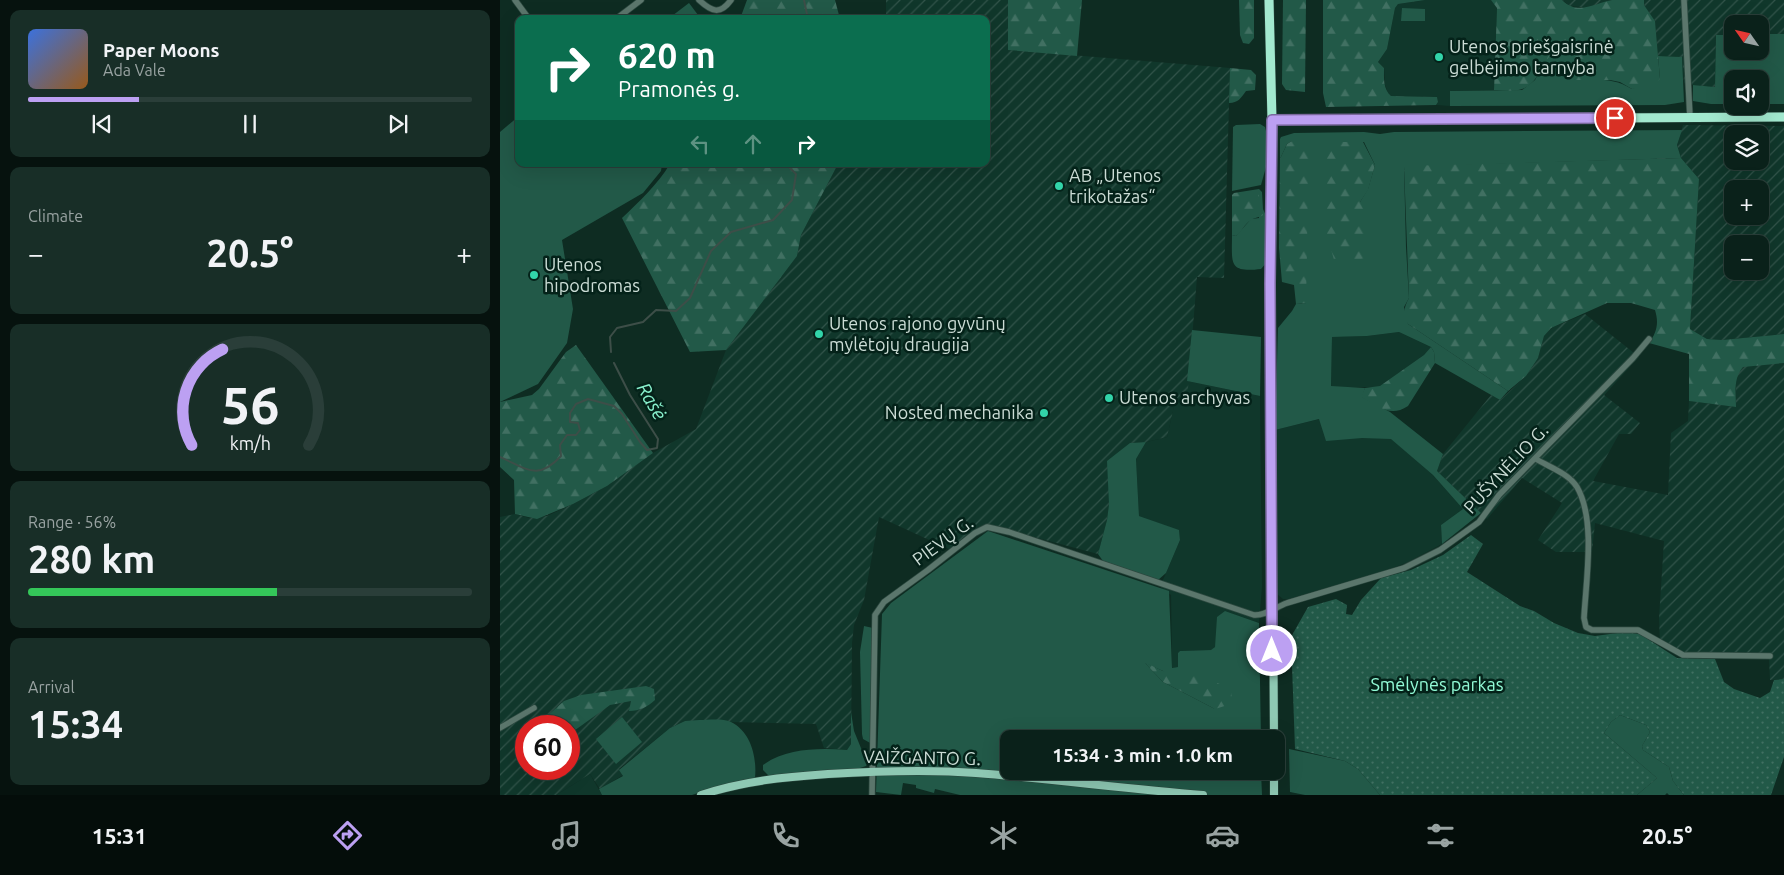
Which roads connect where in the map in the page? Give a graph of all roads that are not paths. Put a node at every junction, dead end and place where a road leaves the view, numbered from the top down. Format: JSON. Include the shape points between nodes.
{"nodes":[{"id":1,"x":515,"y":0,"type":"edge"},
{"id":2,"x":641,"y":0,"type":"edge"},
{"id":3,"x":699,"y":0,"type":"edge"},
{"id":4,"x":731,"y":0,"type":"edge"},
{"id":5,"x":1269,"y":0,"type":"edge"},
{"id":6,"x":1684,"y":0,"type":"edge"},
{"id":7,"x":525,"y":15,"type":"edge"},
{"id":8,"x":621,"y":15,"type":"edge"},
{"id":9,"x":1784,"y":117,"type":"edge"},
{"id":10,"x":1690,"y":118,"type":"junction"},
{"id":11,"x":1272,"y":120,"type":"junction"},
{"id":12,"x":1649,"y":339,"type":"dead end"},
{"id":13,"x":1536,"y":459,"type":"junction"},
{"id":14,"x":1272,"y":608,"type":"junction"},
{"id":15,"x":1770,"y":656,"type":"dead end"},
{"id":16,"x":534,"y":708,"type":"dead end"},
{"id":17,"x":500,"y":728,"type":"edge"},
{"id":18,"x":1274,"y":730,"type":"edge"},
{"id":19,"x":874,"y":772,"type":"junction"},
{"id":20,"x":1274,"y":780,"type":"edge"},
{"id":21,"x":701,"y":795,"type":"edge"},
{"id":22,"x":872,"y":795,"type":"edge"},
{"id":23,"x":1203,"y":795,"type":"edge"},
{"id":24,"x":1274,"y":795,"type":"edge"}],
"edges":[{"from":1,"to":7,"type":"street"},
{"from":2,"to":8,"type":"street"},
{"from":3,"to":4,"type":"street","via":[[718,11]]},
{"from":5,"to":11,"type":"highway"},
{"from":6,"to":10,"type":"street"},
{"from":9,"to":10,"type":"highway"},
{"from":10,"to":11,"type":"highway"},
{"from":11,"to":14,"type":"main road"},
{"from":12,"to":13,"type":"street","name":"PUŠYNĖLIO G."},
{"from":13,"to":14,"type":"street","name":"PUŠYNĖLIO G.","via":[[1499,495],[1480,522],[1440,550],[1404,568]]},
{"from":13,"to":15,"type":"street","via":[[1566,476],[1577,487],[1585,509],[1589,527],[1586,627],[1592,630],[1638,630],[1683,655]]},
{"from":14,"to":18,"type":"main road"},
{"from":14,"to":19,"type":"street","name":"PIEVŲ G.","via":[[1262,616],[1254,615],[987,527],[884,602],[875,615]]},
{"from":16,"to":17,"type":"street"},
{"from":19,"to":21,"type":"main road","name":"VAIŽGANTO G.","via":[[777,777]]},
{"from":19,"to":22,"type":"street"},
{"from":19,"to":23,"type":"main road","name":"VAIŽGANTO G.","via":[[975,772]]},
{"from":20,"to":24,"type":"main road"}]}
